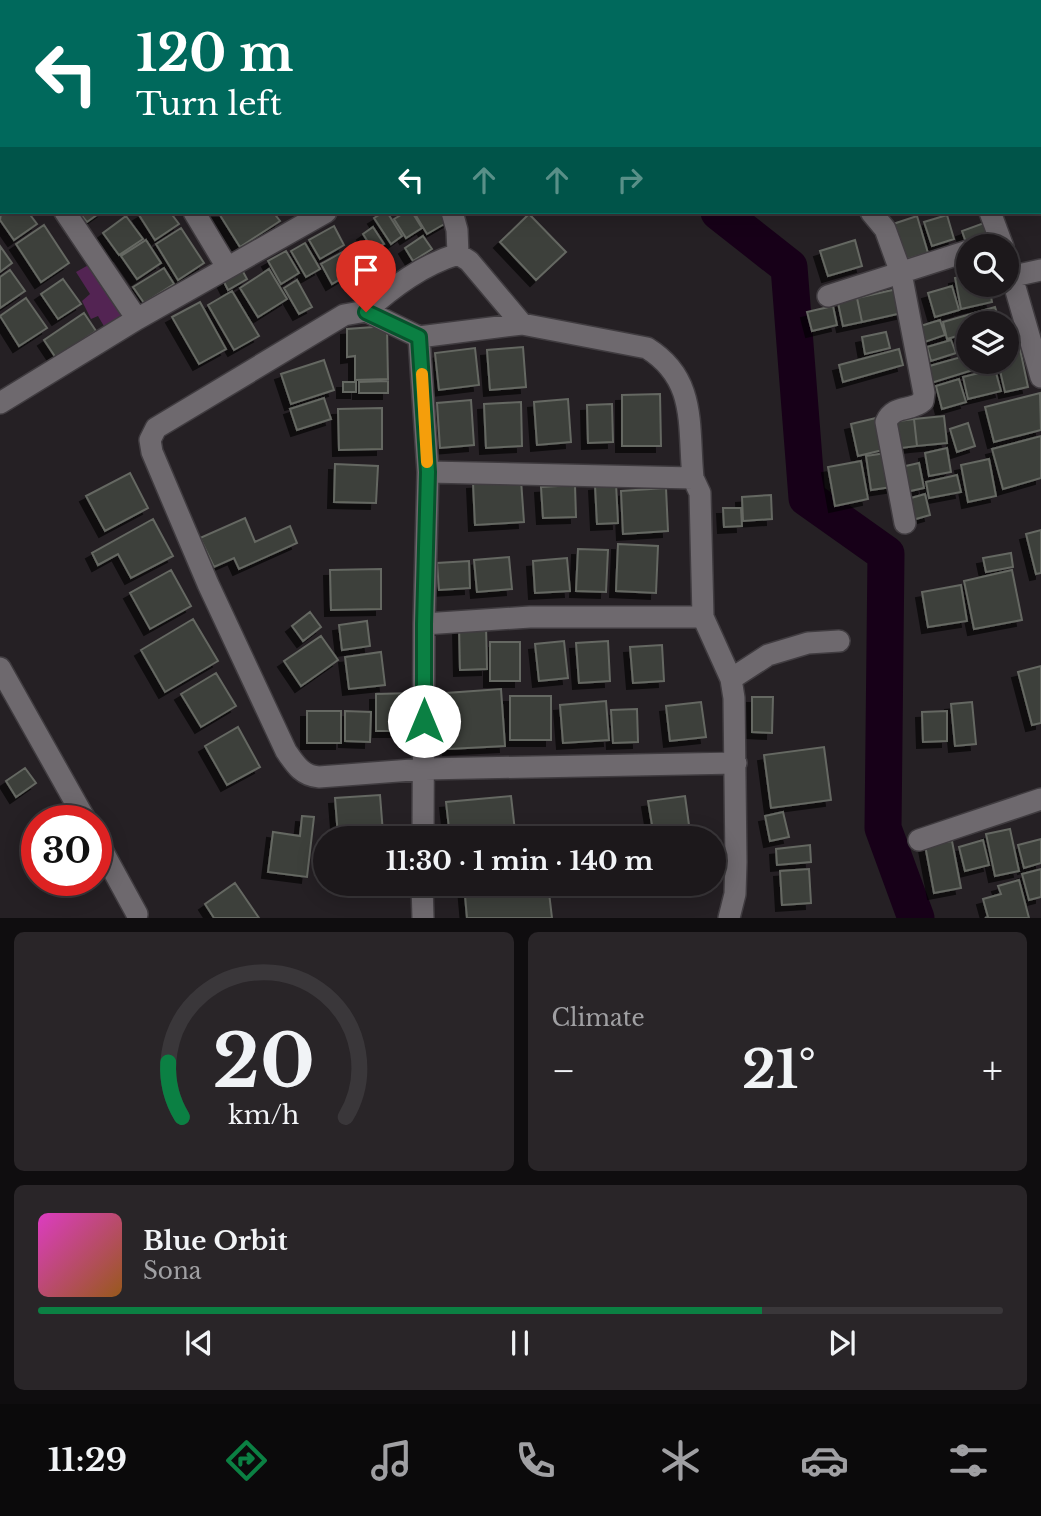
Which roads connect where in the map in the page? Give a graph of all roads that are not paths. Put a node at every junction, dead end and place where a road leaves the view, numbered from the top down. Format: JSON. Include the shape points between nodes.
{"nodes":[{"id":1,"x":66,"y":214,"type":"edge"},
{"id":2,"x":195,"y":214,"type":"edge"},
{"id":3,"x":322,"y":214,"type":"edge"},
{"id":4,"x":453,"y":214,"type":"edge"},
{"id":5,"x":873,"y":214,"type":"edge"},
{"id":6,"x":991,"y":214,"type":"edge"},
{"id":7,"x":996,"y":234,"type":"edge"},
{"id":8,"x":458,"y":254,"type":"junction"},
{"id":9,"x":956,"y":255,"type":"edge"},
{"id":10,"x":1019,"y":261,"type":"edge"},
{"id":11,"x":227,"y":267,"type":"junction"},
{"id":12,"x":1041,"y":270,"type":"edge"},
{"id":13,"x":901,"y":273,"type":"junction"},
{"id":14,"x":828,"y":296,"type":"dead end"},
{"id":15,"x":1015,"y":297,"type":"edge"},
{"id":16,"x":366,"y":312,"type":"junction"},
{"id":17,"x":137,"y":319,"type":"junction"},
{"id":18,"x":522,"y":324,"type":"junction"},
{"id":19,"x":419,"y":337,"type":"junction"},
{"id":20,"x":1041,"y":377,"type":"edge"},
{"id":21,"x":0,"y":403,"type":"edge"},
{"id":22,"x":428,"y":472,"type":"junction"},
{"id":23,"x":693,"y":478,"type":"junction"},
{"id":24,"x":905,"y":523,"type":"dead end"},
{"id":25,"x":702,"y":617,"type":"junction"},
{"id":26,"x":424,"y":624,"type":"junction"},
{"id":27,"x":839,"y":641,"type":"dead end"},
{"id":28,"x":0,"y":667,"type":"edge"},
{"id":29,"x":731,"y":679,"type":"junction"},
{"id":30,"x":736,"y":763,"type":"junction"},
{"id":31,"x":425,"y":769,"type":"junction"},
{"id":32,"x":1041,"y":799,"type":"edge"},
{"id":33,"x":77,"y":805,"type":"edge"},
{"id":34,"x":423,"y":826,"type":"edge"},
{"id":35,"x":919,"y":840,"type":"dead end"},
{"id":36,"x":112,"y":869,"type":"edge"},
{"id":37,"x":422,"y":896,"type":"edge"},
{"id":38,"x":136,"y":914,"type":"dead end"},
{"id":39,"x":423,"y":918,"type":"edge"},
{"id":40,"x":729,"y":918,"type":"edge"}],
"edges":[{"from":1,"to":17,"type":"street"},
{"from":2,"to":11,"type":"street"},
{"from":3,"to":11,"type":"street"},
{"from":4,"to":8,"type":"street"},
{"from":5,"to":13,"type":"street","via":[[885,229]]},
{"from":6,"to":7,"type":"street"},
{"from":8,"to":16,"type":"street","via":[[390,289]]},
{"from":8,"to":18,"type":"street"},
{"from":9,"to":13,"type":"street"},
{"from":10,"to":12,"type":"street"},
{"from":11,"to":17,"type":"street"},
{"from":13,"to":14,"type":"street"},
{"from":13,"to":24,"type":"street","via":[[924,398],[919,405],[898,409],[886,422]]},
{"from":15,"to":20,"type":"street"},
{"from":16,"to":19,"type":"street"},
{"from":16,"to":31,"type":"street","via":[[344,315],[156,428],[150,445],[208,584],[296,766],[307,776],[318,778]]},
{"from":17,"to":21,"type":"street"},
{"from":18,"to":19,"type":"street"},
{"from":18,"to":23,"type":"street","via":[[647,348],[664,358],[685,393]]},
{"from":19,"to":22,"type":"street"},
{"from":22,"to":23,"type":"street"},
{"from":22,"to":26,"type":"street"},
{"from":23,"to":25,"type":"street","via":[[700,493]]},
{"from":25,"to":26,"type":"street","via":[[530,617]]},
{"from":25,"to":29,"type":"street"},
{"from":26,"to":31,"type":"street"},
{"from":27,"to":29,"type":"street","via":[[808,643],[768,655]]},
{"from":28,"to":33,"type":"street"},
{"from":29,"to":30,"type":"street"},
{"from":30,"to":31,"type":"street"},
{"from":30,"to":40,"type":"street","via":[[735,894]]},
{"from":31,"to":34,"type":"street"},
{"from":32,"to":35,"type":"street"},
{"from":36,"to":38,"type":"street"},
{"from":37,"to":39,"type":"street"}]}
